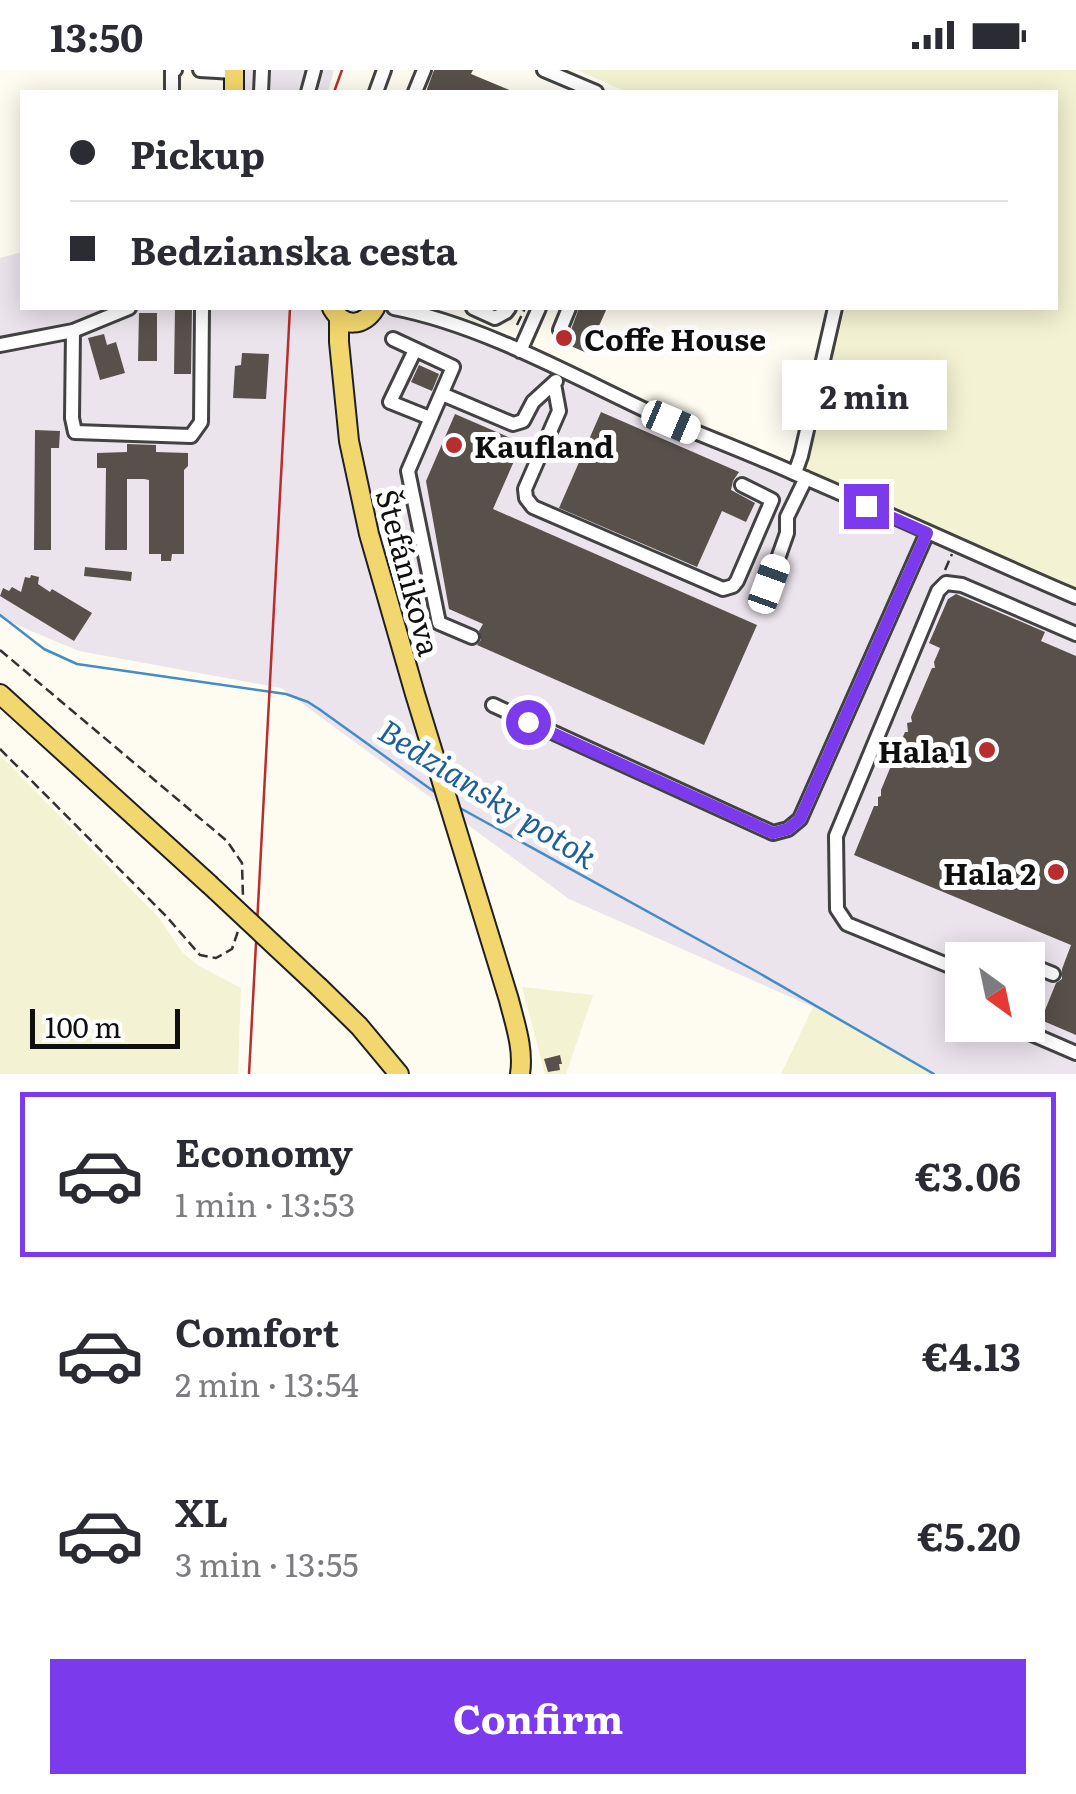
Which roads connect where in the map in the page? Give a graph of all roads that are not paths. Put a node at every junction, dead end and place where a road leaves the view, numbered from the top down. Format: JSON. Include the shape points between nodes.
{"nodes":[{"id":1,"x":200,"y":70,"type":"edge"},
{"id":2,"x":544,"y":70,"type":"edge"},
{"id":3,"x":231,"y":83,"type":"edge"},
{"id":4,"x":591,"y":90,"type":"edge"},
{"id":5,"x":124,"y":310,"type":"edge"},
{"id":6,"x":202,"y":310,"type":"edge"},
{"id":7,"x":374,"y":310,"type":"edge"},
{"id":8,"x":414,"y":310,"type":"edge"},
{"id":9,"x":477,"y":310,"type":"edge"},
{"id":10,"x":508,"y":310,"type":"edge"},
{"id":11,"x":538,"y":310,"type":"edge"},
{"id":12,"x":569,"y":310,"type":"edge"},
{"id":13,"x":835,"y":310,"type":"edge"},
{"id":14,"x":343,"y":316,"type":"edge"},
{"id":15,"x":560,"y":330,"type":"dead end"},
{"id":16,"x":73,"y":331,"type":"junction"},
{"id":17,"x":393,"y":338,"type":"dead end"},
{"id":18,"x":0,"y":345,"type":"edge"},
{"id":19,"x":416,"y":350,"type":"junction"},
{"id":20,"x":520,"y":351,"type":"junction"},
{"id":21,"x":562,"y":370,"type":"junction"},
{"id":22,"x":554,"y":384,"type":"junction"},
{"id":23,"x":442,"y":394,"type":"junction"},
{"id":24,"x":430,"y":418,"type":"junction"},
{"id":25,"x":800,"y":476,"type":"junction"},
{"id":26,"x":742,"y":485,"type":"dead end"},
{"id":27,"x":927,"y":533,"type":"junction"},
{"id":28,"x":769,"y":584,"type":"dead end"},
{"id":29,"x":1076,"y":596,"type":"edge"},
{"id":30,"x":1076,"y":634,"type":"edge"},
{"id":31,"x":472,"y":637,"type":"dead end"},
{"id":32,"x":0,"y":694,"type":"edge"},
{"id":33,"x":492,"y":706,"type":"dead end"},
{"id":34,"x":945,"y":964,"type":"edge"},
{"id":35,"x":1045,"y":971,"type":"edge"},
{"id":36,"x":1052,"y":974,"type":"dead end"},
{"id":37,"x":1045,"y":1040,"type":"edge"},
{"id":38,"x":1076,"y":1053,"type":"edge"},
{"id":39,"x":399,"y":1074,"type":"edge"},
{"id":40,"x":520,"y":1074,"type":"edge"}],
"edges":[{"from":1,"to":3,"type":"street"},
{"from":2,"to":4,"type":"street"},
{"from":5,"to":16,"type":"street"},
{"from":6,"to":16,"type":"street","via":[[201,422],[190,436],[75,432]]},
{"from":7,"to":14,"type":"main road","via":[[370,316]]},
{"from":8,"to":20,"type":"street"},
{"from":9,"to":10,"type":"street","via":[[495,318]]},
{"from":11,"to":20,"type":"street"},
{"from":12,"to":15,"type":"street"},
{"from":13,"to":25,"type":"street"},
{"from":14,"to":40,"type":"main road","name":"Štefánikova","via":[[339,342],[348,441],[369,534],[509,1000]]},
{"from":16,"to":18,"type":"street"},
{"from":17,"to":19,"type":"street"},
{"from":19,"to":23,"type":"street","via":[[453,367]]},
{"from":19,"to":24,"type":"street","via":[[390,402]]},
{"from":20,"to":21,"type":"street"},
{"from":21,"to":22,"type":"street"},
{"from":21,"to":25,"type":"street"},
{"from":22,"to":23,"type":"street","via":[[514,424]]},
{"from":22,"to":26,"type":"street","via":[[559,411],[525,489],[533,507],[723,589],[738,581],[772,500]]},
{"from":23,"to":24,"type":"street"},
{"from":24,"to":31,"type":"street","via":[[408,472],[439,624]]},
{"from":25,"to":27,"type":"street"},
{"from":25,"to":28,"type":"street"},
{"from":27,"to":29,"type":"street"},
{"from":27,"to":33,"type":"street","via":[[800,819],[788,829],[773,833]]},
{"from":30,"to":34,"type":"street","via":[[962,585],[938,591],[836,836],[837,908],[847,924]]},
{"from":32,"to":39,"type":"main road","bridge":true,"via":[[319,987]]},
{"from":35,"to":36,"type":"street"},
{"from":37,"to":38,"type":"street"}]}
